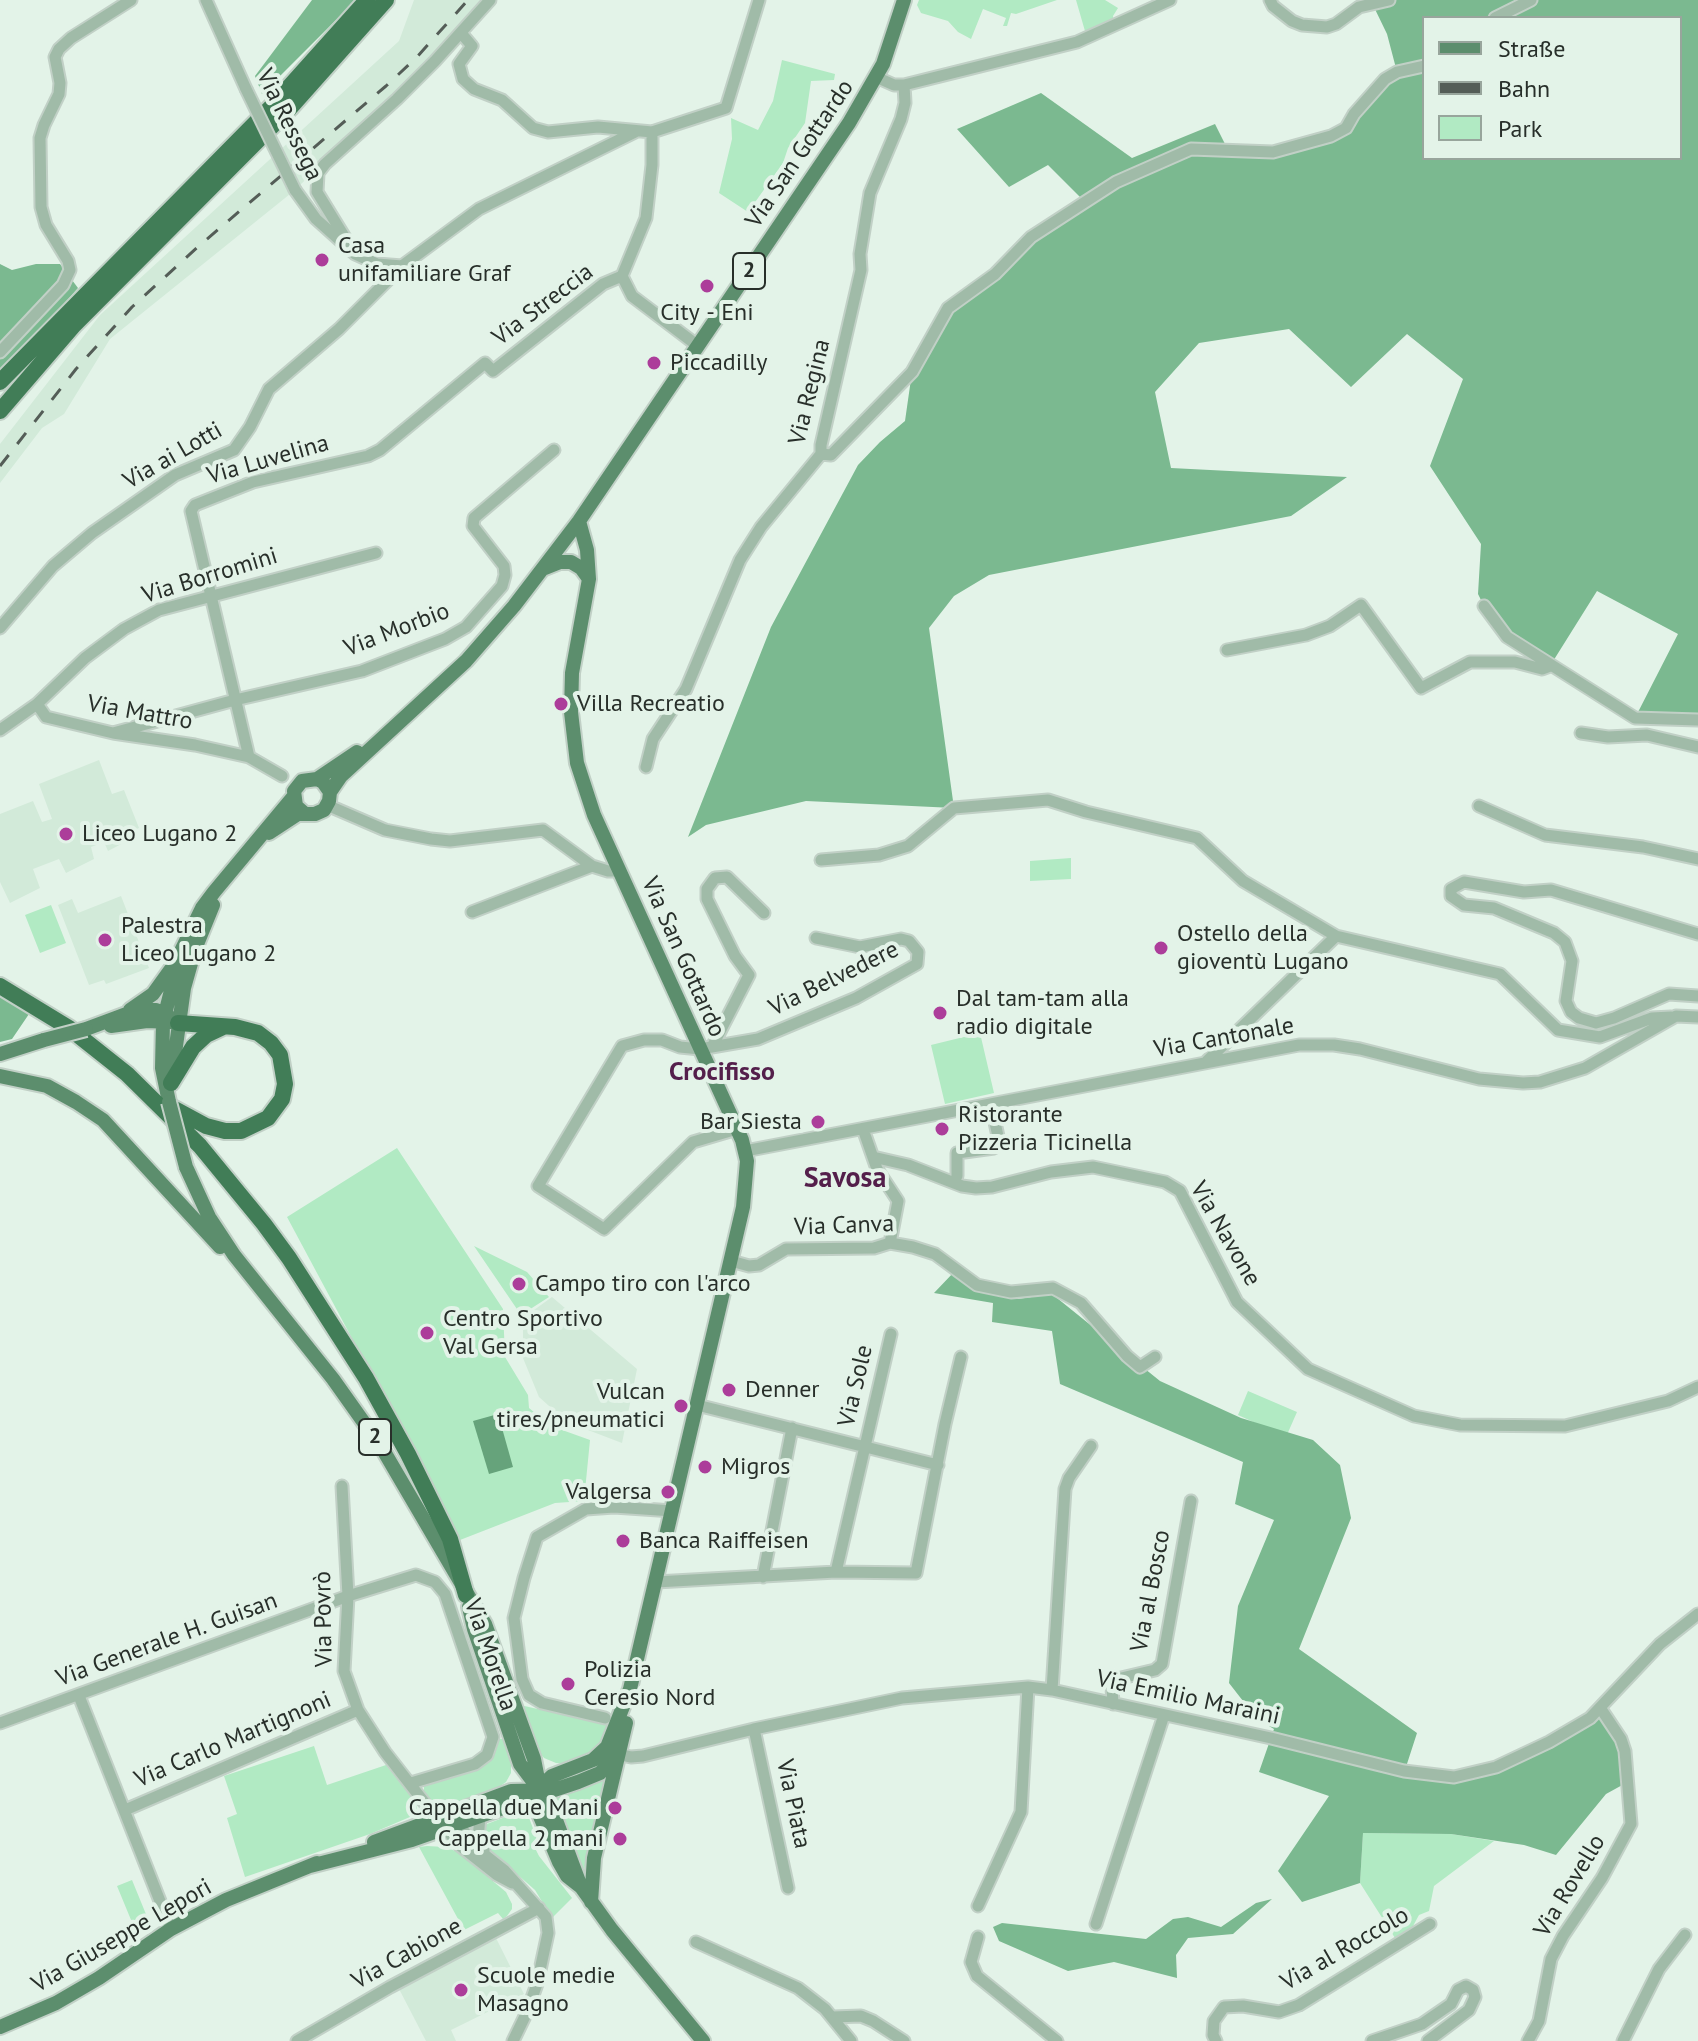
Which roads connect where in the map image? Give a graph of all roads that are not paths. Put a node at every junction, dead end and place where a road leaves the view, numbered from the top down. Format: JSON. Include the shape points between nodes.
{"nodes":[{"id":1,"x":131,"y":0,"type":"edge"},
{"id":2,"x":206,"y":0,"type":"edge"},
{"id":3,"x":367,"y":0,"type":"edge"},
{"id":4,"x":386,"y":0,"type":"edge"},
{"id":5,"x":490,"y":0,"type":"edge"},
{"id":6,"x":759,"y":0,"type":"edge"},
{"id":7,"x":904,"y":0,"type":"edge"},
{"id":8,"x":1170,"y":0,"type":"edge"},
{"id":9,"x":1270,"y":0,"type":"edge"},
{"id":10,"x":1389,"y":0,"type":"edge"},
{"id":11,"x":1531,"y":0,"type":"edge"},
{"id":12,"x":1499,"y":16,"type":"edge"},
{"id":13,"x":461,"y":33,"type":"junction"},
{"id":14,"x":1422,"y":66,"type":"edge"},
{"id":15,"x":876,"y":77,"type":"junction"},
{"id":16,"x":904,"y":85,"type":"junction"},
{"id":17,"x":635,"y":132,"type":"junction"},
{"id":18,"x":652,"y":132,"type":"junction"},
{"id":19,"x":355,"y":254,"type":"junction"},
{"id":20,"x":402,"y":266,"type":"junction"},
{"id":21,"x":622,"y":276,"type":"junction"},
{"id":22,"x":698,"y":346,"type":"junction"},
{"id":23,"x":0,"y":352,"type":"edge"},
{"id":24,"x":489,"y":367,"type":"joint"},
{"id":25,"x":0,"y":382,"type":"edge"},
{"id":26,"x":0,"y":411,"type":"edge"},
{"id":27,"x":554,"y":450,"type":"dead end"},
{"id":28,"x":821,"y":454,"type":"junction"},
{"id":29,"x":579,"y":521,"type":"junction"},
{"id":30,"x":376,"y":553,"type":"dead end"},
{"id":31,"x":544,"y":568,"type":"junction"},
{"id":32,"x":589,"y":579,"type":"junction"},
{"id":33,"x":210,"y":595,"type":"junction"},
{"id":34,"x":1484,"y":606,"type":"dead end"},
{"id":35,"x":0,"y":628,"type":"edge"},
{"id":36,"x":1227,"y":650,"type":"dead end"},
{"id":37,"x":1550,"y":666,"type":"junction"},
{"id":38,"x":235,"y":700,"type":"junction"},
{"id":39,"x":37,"y":704,"type":"junction"},
{"id":40,"x":404,"y":720,"type":"junction"},
{"id":41,"x":1698,"y":720,"type":"edge"},
{"id":42,"x":0,"y":730,"type":"edge"},
{"id":43,"x":113,"y":733,"type":"junction"},
{"id":44,"x":1581,"y":733,"type":"dead end"},
{"id":45,"x":1698,"y":747,"type":"edge"},
{"id":46,"x":249,"y":757,"type":"junction"},
{"id":47,"x":646,"y":767,"type":"dead end"},
{"id":48,"x":302,"y":787,"type":"junction"},
{"id":49,"x":328,"y":799,"type":"junction"},
{"id":50,"x":1479,"y":806,"type":"dead end"},
{"id":51,"x":304,"y":813,"type":"junction"},
{"id":52,"x":254,"y":844,"type":"junction"},
{"id":53,"x":1698,"y":859,"type":"edge"},
{"id":54,"x":821,"y":860,"type":"dead end"},
{"id":55,"x":592,"y":866,"type":"junction"},
{"id":56,"x":619,"y":871,"type":"junction"},
{"id":57,"x":226,"y":878,"type":"junction"},
{"id":58,"x":472,"y":912,"type":"dead end"},
{"id":59,"x":764,"y":913,"type":"dead end"},
{"id":60,"x":1698,"y":934,"type":"edge"},
{"id":61,"x":1336,"y":936,"type":"junction"},
{"id":62,"x":816,"y":938,"type":"dead end"},
{"id":63,"x":181,"y":951,"type":"junction"},
{"id":64,"x":0,"y":986,"type":"edge"},
{"id":65,"x":1698,"y":996,"type":"edge"},
{"id":66,"x":123,"y":1015,"type":"junction"},
{"id":67,"x":1676,"y":1016,"type":"junction"},
{"id":68,"x":1698,"y":1017,"type":"edge"},
{"id":69,"x":169,"y":1020,"type":"junction"},
{"id":70,"x":226,"y":1026,"type":"junction"},
{"id":71,"x":86,"y":1029,"type":"junction"},
{"id":72,"x":706,"y":1048,"type":"junction"},
{"id":73,"x":0,"y":1054,"type":"edge"},
{"id":74,"x":1207,"y":1062,"type":"junction"},
{"id":75,"x":0,"y":1076,"type":"edge"},
{"id":76,"x":171,"y":1083,"type":"junction"},
{"id":77,"x":150,"y":1095,"type":"junction"},
{"id":78,"x":169,"y":1102,"type":"junction"},
{"id":79,"x":991,"y":1104,"type":"junction"},
{"id":80,"x":737,"y":1129,"type":"junction"},
{"id":81,"x":863,"y":1129,"type":"junction"},
{"id":82,"x":745,"y":1151,"type":"junction"},
{"id":83,"x":873,"y":1157,"type":"junction"},
{"id":84,"x":957,"y":1176,"type":"dead end"},
{"id":85,"x":890,"y":1243,"type":"junction"},
{"id":86,"x":731,"y":1261,"type":"junction"},
{"id":87,"x":263,"y":1294,"type":"junction"},
{"id":88,"x":891,"y":1334,"type":"dead end"},
{"id":89,"x":961,"y":1357,"type":"dead end"},
{"id":90,"x":1155,"y":1357,"type":"dead end"},
{"id":91,"x":1698,"y":1387,"type":"edge"},
{"id":92,"x":697,"y":1405,"type":"junction"},
{"id":93,"x":792,"y":1428,"type":"junction"},
{"id":94,"x":1091,"y":1446,"type":"dead end"},
{"id":95,"x":864,"y":1449,"type":"junction"},
{"id":96,"x":938,"y":1465,"type":"junction"},
{"id":97,"x":342,"y":1486,"type":"dead end"},
{"id":98,"x":1191,"y":1501,"type":"dead end"},
{"id":99,"x":673,"y":1511,"type":"junction"},
{"id":100,"x":836,"y":1572,"type":"junction"},
{"id":101,"x":763,"y":1577,"type":"junction"},
{"id":102,"x":656,"y":1582,"type":"junction"},
{"id":103,"x":466,"y":1595,"type":"junction"},
{"id":104,"x":348,"y":1596,"type":"junction"},
{"id":105,"x":1698,"y":1614,"type":"edge"},
{"id":106,"x":1028,"y":1687,"type":"junction"},
{"id":107,"x":630,"y":1689,"type":"junction"},
{"id":108,"x":1052,"y":1690,"type":"junction"},
{"id":109,"x":79,"y":1696,"type":"junction"},
{"id":110,"x":1113,"y":1704,"type":"junction"},
{"id":111,"x":1601,"y":1709,"type":"junction"},
{"id":112,"x":358,"y":1710,"type":"junction"},
{"id":113,"x":1164,"y":1715,"type":"junction"},
{"id":114,"x":605,"y":1718,"type":"dead end"},
{"id":115,"x":0,"y":1723,"type":"edge"},
{"id":116,"x":754,"y":1729,"type":"junction"},
{"id":117,"x":602,"y":1753,"type":"junction"},
{"id":118,"x":618,"y":1755,"type":"junction"},
{"id":119,"x":411,"y":1783,"type":"junction"},
{"id":120,"x":538,"y":1790,"type":"junction"},
{"id":121,"x":125,"y":1810,"type":"junction"},
{"id":122,"x":480,"y":1817,"type":"junction"},
{"id":123,"x":448,"y":1824,"type":"junction"},
{"id":124,"x":487,"y":1855,"type":"junction"},
{"id":125,"x":517,"y":1886,"type":"junction"},
{"id":126,"x":788,"y":1888,"type":"dead end"},
{"id":127,"x":591,"y":1902,"type":"junction"},
{"id":128,"x":978,"y":1906,"type":"dead end"},
{"id":129,"x":539,"y":1908,"type":"junction"},
{"id":130,"x":1096,"y":1924,"type":"dead end"},
{"id":131,"x":1430,"y":1924,"type":"dead end"},
{"id":132,"x":171,"y":1929,"type":"junction"},
{"id":133,"x":1685,"y":1935,"type":"dead end"},
{"id":134,"x":978,"y":1937,"type":"dead end"},
{"id":135,"x":696,"y":1942,"type":"dead end"},
{"id":136,"x":833,"y":2017,"type":"junction"},
{"id":137,"x":0,"y":2027,"type":"edge"},
{"id":138,"x":297,"y":2041,"type":"edge"},
{"id":139,"x":513,"y":2041,"type":"edge"},
{"id":140,"x":703,"y":2041,"type":"edge"},
{"id":141,"x":851,"y":2041,"type":"edge"},
{"id":142,"x":904,"y":2041,"type":"edge"},
{"id":143,"x":1057,"y":2041,"type":"edge"},
{"id":144,"x":1216,"y":2041,"type":"edge"},
{"id":145,"x":1372,"y":2041,"type":"edge"},
{"id":146,"x":1428,"y":2041,"type":"edge"},
{"id":147,"x":1528,"y":2041,"type":"edge"},
{"id":148,"x":1623,"y":2041,"type":"edge"}],
"edges":[{"from":1,"to":23,"type":"street","via":[[71,38],[55,57],[59,94],[40,138],[41,207],[70,270],[63,285]]},
{"from":2,"to":19,"type":"street","name":"Via Ressega","bridge":true,"via":[[295,190],[316,219]]},
{"from":3,"to":25,"type":"highway","via":[[262,116]]},
{"from":4,"to":26,"type":"highway","via":[[290,108],[74,325]]},
{"from":5,"to":13,"type":"street","name":"Via Ressega"},
{"from":6,"to":18,"type":"street","via":[[726,108]]},
{"from":7,"to":15,"type":"main road","name":"Via San Gottardo","number":"2"},
{"from":8,"to":16,"type":"street","via":[[1077,42]]},
{"from":9,"to":10,"type":"street","via":[[1292,21],[1315,27],[1336,24],[1359,7]]},
{"from":11,"to":12,"type":"street"},
{"from":13,"to":17,"type":"street","via":[[472,46],[459,64],[463,79],[502,100],[533,128]]},
{"from":13,"to":19,"type":"street","name":"Via Ressega","via":[[318,173],[317,192]]},
{"from":14,"to":28,"type":"street","via":[[1385,79],[1346,128],[1331,136],[1273,152],[1191,149],[1116,182],[1031,237],[995,274],[948,308],[912,372],[831,455]]},
{"from":15,"to":16,"type":"street"},
{"from":15,"to":22,"type":"main road","name":"Via San Gottardo","number":"2"},
{"from":16,"to":28,"type":"street","name":"Via Regina","via":[[901,119],[870,193],[861,270]]},
{"from":17,"to":18,"type":"street"},
{"from":17,"to":20,"type":"street","name":"Via ai Lotti","via":[[479,209]]},
{"from":18,"to":21,"type":"street","name":"Via Streccia","via":[[646,218]]},
{"from":19,"to":20,"type":"street","name":"Via Ressega","via":[[377,264]]},
{"from":20,"to":35,"type":"street","name":"Via ai Lotti","via":[[269,389],[234,450],[175,475],[92,533],[44,575]]},
{"from":21,"to":22,"type":"street","name":"Via Streccia","via":[[632,296]]},
{"from":21,"to":24,"type":"street","name":"Via Streccia","via":[[603,284]]},
{"from":22,"to":29,"type":"main road","name":"Via San Gottardo","number":"2"},
{"from":24,"to":33,"type":"street","name":"Via Luvelina","via":[[368,456],[253,482],[195,505],[191,511]]},
{"from":27,"to":38,"type":"street","name":"Via Morbio","via":[[474,518],[473,526],[504,566],[505,575],[502,586],[466,627],[362,671]]},
{"from":28,"to":47,"type":"street","name":"Via Regina","via":[[740,560],[686,689],[653,739]]},
{"from":29,"to":31,"type":"main road","name":"Via San Gottardo","number":"2"},
{"from":29,"to":32,"type":"main road","name":"Via San Gottardo"},
{"from":30,"to":33,"type":"street","name":"Via Borromini"},
{"from":31,"to":32,"type":"main road","via":[[571,562]]},
{"from":31,"to":40,"type":"main road","name":"Via San Gottardo","number":"2","via":[[466,661]]},
{"from":32,"to":56,"type":"main road","name":"Via San Gottardo","via":[[572,673],[572,730],[588,801]]},
{"from":33,"to":38,"type":"street","name":"Via Luvelina"},
{"from":33,"to":39,"type":"street","name":"Via Borromini","via":[[159,610],[124,629]]},
{"from":34,"to":37,"type":"street","via":[[1507,637]]},
{"from":36,"to":37,"type":"street","via":[[1306,635],[1361,605],[1421,688],[1470,662]]},
{"from":37,"to":41,"type":"street","via":[[1635,718]]},
{"from":38,"to":43,"type":"street","name":"Via Morbio"},
{"from":38,"to":46,"type":"street","name":"Via Luvelina"},
{"from":39,"to":42,"type":"street"},
{"from":39,"to":43,"type":"street","name":"Via Mattro","via":[[46,717]]},
{"from":40,"to":48,"type":"main road","name":"Via San Gottardo","number":"2"},
{"from":40,"to":49,"type":"main road","name":"Via San Gottardo","number":"2","via":[[341,776]]},
{"from":43,"to":46,"type":"street","name":"Via Mattro"},
{"from":44,"to":45,"type":"street","via":[[1647,735]]},
{"from":46,"to":48,"type":"street","name":"Via Mattro"},
{"from":48,"to":49,"type":"main road","via":[[323,782]]},
{"from":48,"to":51,"type":"main road","via":[[296,806]]},
{"from":48,"to":52,"type":"main road","name":"Via San Gottardo","number":"2"},
{"from":49,"to":51,"type":"main road","via":[[320,813]]},
{"from":49,"to":55,"type":"street","via":[[385,830],[431,839],[543,830]]},
{"from":50,"to":53,"type":"street","via":[[1545,835]]},
{"from":51,"to":52,"type":"main road","name":"Via San Gottardo","number":"2"},
{"from":52,"to":57,"type":"main road","name":"Via San Gottardo","number":"2"},
{"from":54,"to":61,"type":"street","via":[[879,855],[908,846],[954,808],[1048,800],[1197,838],[1243,881]]},
{"from":55,"to":56,"type":"street"},
{"from":55,"to":58,"type":"street"},
{"from":56,"to":72,"type":"main road","name":"Via San Gottardo"},
{"from":57,"to":63,"type":"main road","name":"Via San Gottardo","number":"2","via":[[202,908]]},
{"from":57,"to":69,"type":"main road","name":"Via San Gottardo","number":"2"},
{"from":59,"to":72,"type":"street","via":[[727,877],[715,878],[707,889],[707,899],[749,975]]},
{"from":60,"to":65,"type":"street","via":[[1551,890],[1524,892],[1464,882],[1451,889],[1451,896],[1464,905],[1494,908],[1565,942],[1572,961],[1566,1001],[1579,1018],[1596,1023],[1669,994]]},
{"from":61,"to":67,"type":"street","via":[[1500,974],[1558,1030],[1600,1037],[1652,1018]]},
{"from":61,"to":74,"type":"street"},
{"from":62,"to":72,"type":"street","name":"Via Belvedere","via":[[860,947],[909,941],[918,952],[917,964],[856,998],[758,1039]]},
{"from":63,"to":66,"type":"main road","via":[[153,994]]},
{"from":63,"to":69,"type":"main road","name":"Via San Gottardo","number":"2"},
{"from":64,"to":77,"type":"highway","via":[[69,1028]]},
{"from":66,"to":69,"type":"main road","via":[[148,1009]]},
{"from":66,"to":71,"type":"main road"},
{"from":67,"to":68,"type":"street"},
{"from":67,"to":74,"type":"street","name":"Via Cantonale","via":[[1585,1068],[1540,1082],[1479,1079],[1334,1045],[1299,1045]]},
{"from":69,"to":70,"type":"highway"},
{"from":69,"to":71,"type":"main road"},
{"from":69,"to":76,"type":"main road","name":"Via San Gottardo","number":"2"},
{"from":69,"to":78,"type":"main road","name":"Via San Gottardo","number":"2","via":[[162,1068]]},
{"from":70,"to":76,"type":"highway","via":[[198,1042]]},
{"from":70,"to":77,"type":"highway","via":[[258,1033],[280,1055],[284,1091],[268,1118],[248,1129],[225,1131]]},
{"from":71,"to":73,"type":"main road","bridge":true},
{"from":72,"to":80,"type":"main road","name":"Via San Gottardo"},
{"from":72,"to":80,"type":"street","via":[[653,1040],[622,1046],[538,1186],[604,1229],[693,1142]]},
{"from":74,"to":79,"type":"street","name":"Via Cantonale"},
{"from":75,"to":87,"type":"main road","via":[[47,1086],[103,1120]]},
{"from":76,"to":78,"type":"main road","name":"Via San Gottardo","number":"2"},
{"from":77,"to":103,"type":"highway","via":[[264,1224],[366,1378],[450,1539]]},
{"from":78,"to":87,"type":"main road","name":"Via San Gottardo","number":"2","bridge":true,"via":[[186,1167],[209,1217]]},
{"from":79,"to":81,"type":"street","name":"Via Cantonale"},
{"from":79,"to":84,"type":"street","via":[[999,1141],[994,1148],[957,1153]]},
{"from":80,"to":82,"type":"main road","name":"Via San Gottardo"},
{"from":81,"to":82,"type":"street","name":"Via Cantonale"},
{"from":81,"to":83,"type":"street"},
{"from":82,"to":86,"type":"main road","name":"Via San Gottardo","via":[[745,1198]]},
{"from":83,"to":85,"type":"street","via":[[898,1201]]},
{"from":83,"to":91,"type":"street","name":"Via Navone","via":[[976,1188],[1093,1167],[1165,1182],[1180,1191],[1237,1302],[1308,1369],[1414,1416],[1460,1425],[1565,1426],[1668,1401]]},
{"from":85,"to":86,"type":"street","name":"Via Canva","via":[[874,1248],[786,1249],[759,1265]]},
{"from":85,"to":90,"type":"street","name":"Via Canva","via":[[935,1254],[977,1285],[1011,1292],[1053,1288],[1081,1303],[1140,1367]]},
{"from":86,"to":92,"type":"main road","name":"Via San Gottardo"},
{"from":87,"to":103,"type":"main road","name":"Via San Gottardo","number":"2","via":[[382,1448]]},
{"from":88,"to":95,"type":"street","name":"Via Sole"},
{"from":89,"to":96,"type":"street"},
{"from":92,"to":93,"type":"street","name":"Via Sole"},
{"from":92,"to":99,"type":"main road","name":"Via San Gottardo"},
{"from":93,"to":95,"type":"street","name":"Via Sole"},
{"from":93,"to":101,"type":"street"},
{"from":94,"to":108,"type":"street","via":[[1065,1489]]},
{"from":95,"to":96,"type":"street","name":"Via Sole"},
{"from":95,"to":100,"type":"street","name":"Via Sole"},
{"from":96,"to":100,"type":"street","via":[[916,1573]]},
{"from":97,"to":104,"type":"street","name":"Via Povrò"},
{"from":98,"to":110,"type":"street","name":"Via al Bosco","via":[[1162,1664],[1117,1679]]},
{"from":99,"to":102,"type":"main road","name":"Via San Gottardo"},
{"from":99,"to":114,"type":"street","via":[[586,1509],[537,1537],[514,1618],[522,1679],[529,1695],[542,1703]]},
{"from":100,"to":101,"type":"street"},
{"from":101,"to":102,"type":"street"},
{"from":102,"to":107,"type":"main road","name":"Via San Gottardo"},
{"from":103,"to":120,"type":"main road","name":"Via San Gottardo","number":"2","via":[[485,1624],[507,1681],[534,1759]]},
{"from":104,"to":109,"type":"street","name":"Via Generale H. Guisan"},
{"from":104,"to":112,"type":"street","name":"Via Povrò","via":[[344,1671]]},
{"from":104,"to":119,"type":"street","name":"Via Morella","via":[[410,1574],[439,1587],[492,1728],[487,1755],[475,1764]]},
{"from":105,"to":111,"type":"street","name":"Via Emilio Maraini","via":[[1660,1644]]},
{"from":106,"to":108,"type":"street","name":"Via Emilio Maraini"},
{"from":106,"to":116,"type":"street","name":"Via Emilio Maraini","via":[[902,1698]]},
{"from":106,"to":128,"type":"street","via":[[1021,1812]]},
{"from":107,"to":117,"type":"main road","name":"Via San Gottardo"},
{"from":107,"to":118,"type":"main road","name":"Via San Gottardo"},
{"from":108,"to":110,"type":"street","name":"Via Emilio Maraini"},
{"from":109,"to":115,"type":"street","name":"Via Generale H. Guisan"},
{"from":109,"to":121,"type":"street"},
{"from":110,"to":113,"type":"street","name":"Via Emilio Maraini"},
{"from":111,"to":113,"type":"street","name":"Via Emilio Maraini","via":[[1496,1767],[1454,1777],[1404,1771]]},
{"from":111,"to":147,"type":"street","name":"Via Rovello","via":[[1625,1751],[1631,1824],[1551,1959],[1539,2021]]},
{"from":112,"to":119,"type":"street","name":"Via Povrò"},
{"from":112,"to":121,"type":"street","name":"Via Carlo Martignoni"},
{"from":113,"to":130,"type":"street"},
{"from":116,"to":118,"type":"street","name":"Via Emilio Maraini","via":[[643,1756]]},
{"from":116,"to":126,"type":"street","name":"Via Piata"},
{"from":117,"to":118,"type":"street","name":"Via Emilio Maraini"},
{"from":117,"to":120,"type":"main road","via":[[552,1776]]},
{"from":118,"to":120,"type":"main road","name":"Via Giuseppe Lepori","via":[[593,1776]]},
{"from":118,"to":127,"type":"main road","name":"Via San Gottardo","via":[[594,1858]]},
{"from":119,"to":123,"type":"street","name":"Via Povrò"},
{"from":120,"to":122,"type":"main road","name":"Via Giuseppe Lepori","via":[[526,1800]]},
{"from":120,"to":123,"type":"main road","name":"Via Giuseppe Lepori","via":[[511,1791]]},
{"from":120,"to":127,"type":"main road","name":"Via San Gottardo","number":"2","via":[[550,1804]]},
{"from":121,"to":132,"type":"street"},
{"from":122,"to":123,"type":"main road","name":"Via Giuseppe Lepori"},
{"from":122,"to":124,"type":"street","via":[[478,1839]]},
{"from":123,"to":124,"type":"street"},
{"from":123,"to":125,"type":"street","via":[[459,1845]]},
{"from":123,"to":132,"type":"main road","name":"Via Giuseppe Lepori","via":[[310,1866]]},
{"from":124,"to":125,"type":"street"},
{"from":125,"to":129,"type":"street"},
{"from":127,"to":140,"type":"main road","name":"Via San Gottardo","number":"2"},
{"from":129,"to":138,"type":"street","name":"Via Cabione"},
{"from":129,"to":139,"type":"street","via":[[548,1924],[543,1963]]},
{"from":131,"to":144,"type":"street","name":"Via al Roccolo","via":[[1299,2005],[1279,2012],[1224,2007],[1214,2021]]},
{"from":132,"to":137,"type":"main road","name":"Via Giuseppe Lepori","via":[[56,2003]]},
{"from":133,"to":148,"type":"street","via":[[1659,1969]]},
{"from":134,"to":143,"type":"street","via":[[971,1962],[977,1976]]},
{"from":135,"to":136,"type":"street","via":[[785,1981]]},
{"from":136,"to":141,"type":"street"},
{"from":136,"to":142,"type":"street","via":[[861,2016]]},
{"from":145,"to":146,"type":"street","via":[[1422,2024],[1451,2004],[1458,1990],[1473,1990],[1469,2010]]}]}
